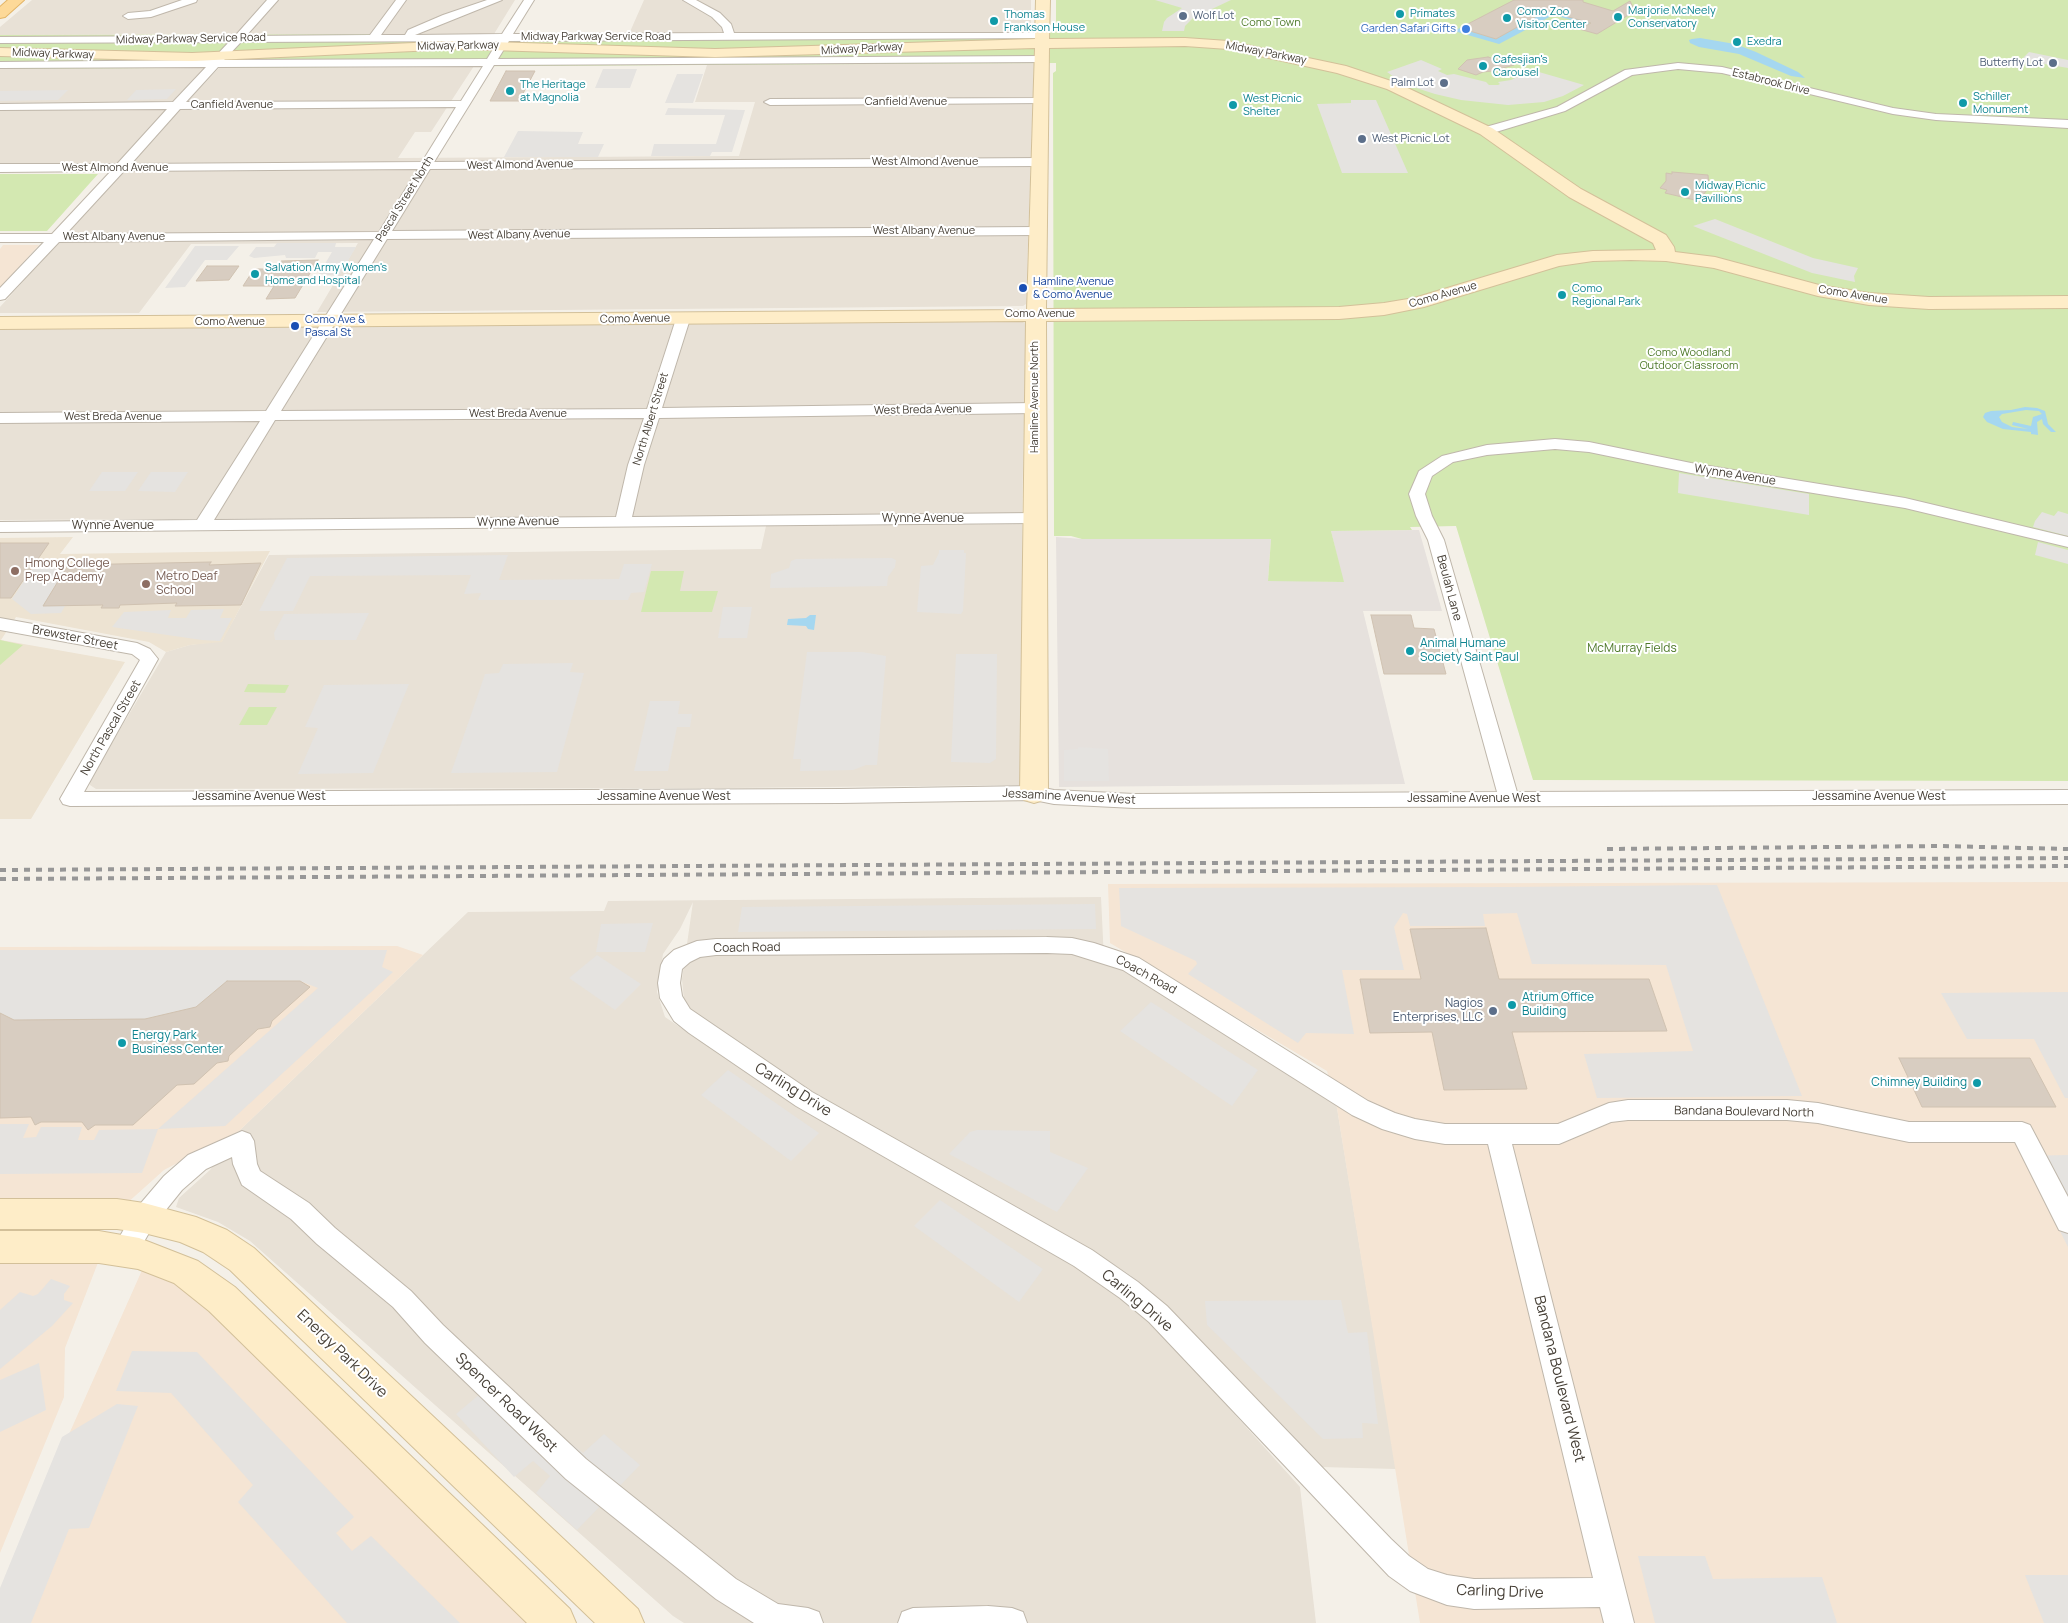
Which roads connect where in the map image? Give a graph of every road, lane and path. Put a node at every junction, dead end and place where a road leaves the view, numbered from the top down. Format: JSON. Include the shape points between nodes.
{"nodes":[{"id":1,"x":17,"y":0,"type":"edge"},
{"id":2,"x":192,"y":0,"type":"edge"},
{"id":3,"x":273,"y":0,"type":"edge"},
{"id":4,"x":401,"y":0,"type":"edge"},
{"id":5,"x":497,"y":0,"type":"edge"},
{"id":6,"x":529,"y":0,"type":"edge"},
{"id":7,"x":688,"y":0,"type":"edge"},
{"id":8,"x":1043,"y":0,"type":"edge"},
{"id":9,"x":139,"y":5,"type":"dead end"},
{"id":10,"x":0,"y":14,"type":"edge"},
{"id":11,"x":128,"y":16,"type":"junction"},
{"id":12,"x":730,"y":36,"type":"junction"},
{"id":13,"x":372,"y":38,"type":"junction"},
{"id":14,"x":408,"y":38,"type":"junction"},
{"id":15,"x":237,"y":39,"type":"junction"},
{"id":16,"x":0,"y":40,"type":"edge"},
{"id":17,"x":102,"y":40,"type":"junction"},
{"id":18,"x":504,"y":41,"type":"junction"},
{"id":19,"x":1042,"y":46,"type":"junction"},
{"id":20,"x":0,"y":52,"type":"edge"},
{"id":21,"x":220,"y":59,"type":"junction"},
{"id":22,"x":491,"y":62,"type":"junction"},
{"id":23,"x":0,"y":65,"type":"edge"},
{"id":24,"x":1041,"y":101,"type":"junction"},
{"id":25,"x":770,"y":102,"type":"dead end"},
{"id":26,"x":465,"y":104,"type":"junction"},
{"id":27,"x":177,"y":105,"type":"junction"},
{"id":28,"x":0,"y":107,"type":"edge"},
{"id":29,"x":2068,"y":124,"type":"edge"},
{"id":30,"x":1486,"y":131,"type":"junction"},
{"id":31,"x":1040,"y":162,"type":"junction"},
{"id":32,"x":425,"y":166,"type":"junction"},
{"id":33,"x":0,"y":168,"type":"edge"},
{"id":34,"x":118,"y":168,"type":"junction"},
{"id":35,"x":1038,"y":231,"type":"junction"},
{"id":36,"x":382,"y":236,"type":"junction"},
{"id":37,"x":0,"y":238,"type":"edge"},
{"id":38,"x":54,"y":238,"type":"junction"},
{"id":39,"x":1666,"y":256,"type":"junction"},
{"id":40,"x":0,"y":296,"type":"edge"},
{"id":41,"x":2068,"y":302,"type":"edge"},
{"id":42,"x":1036,"y":314,"type":"junction"},
{"id":43,"x":683,"y":318,"type":"junction"},
{"id":44,"x":329,"y":321,"type":"junction"},
{"id":45,"x":0,"y":323,"type":"edge"},
{"id":46,"x":1036,"y":408,"type":"junction"},
{"id":47,"x":652,"y":413,"type":"junction"},
{"id":48,"x":271,"y":416,"type":"junction"},
{"id":49,"x":0,"y":418,"type":"edge"},
{"id":50,"x":1417,"y":494,"type":"joint"},
{"id":51,"x":1035,"y":518,"type":"junction"},
{"id":52,"x":623,"y":521,"type":"junction"},
{"id":53,"x":202,"y":526,"type":"junction"},
{"id":54,"x":0,"y":527,"type":"edge"},
{"id":55,"x":2068,"y":542,"type":"edge"},
{"id":56,"x":0,"y":624,"type":"edge"},
{"id":57,"x":148,"y":656,"type":"joint"},
{"id":58,"x":1034,"y":793,"type":"junction"},
{"id":59,"x":2068,"y":797,"type":"edge"},
{"id":60,"x":70,"y":799,"type":"joint"},
{"id":61,"x":1509,"y":799,"type":"junction"},
{"id":62,"x":672,"y":965,"type":"joint"},
{"id":63,"x":1498,"y":1135,"type":"junction"},
{"id":64,"x":0,"y":1214,"type":"edge"},
{"id":65,"x":144,"y":1218,"type":"junction"},
{"id":66,"x":2068,"y":1222,"type":"edge"},
{"id":67,"x":0,"y":1247,"type":"edge"},
{"id":68,"x":125,"y":1251,"type":"junction"},
{"id":69,"x":1612,"y":1592,"type":"junction"},
{"id":70,"x":556,"y":1623,"type":"edge"},
{"id":71,"x":624,"y":1623,"type":"edge"},
{"id":72,"x":808,"y":1623,"type":"edge"},
{"id":73,"x":913,"y":1623,"type":"edge"},
{"id":74,"x":936,"y":1623,"type":"edge"},
{"id":75,"x":1012,"y":1623,"type":"edge"},
{"id":76,"x":1619,"y":1623,"type":"edge"}],
"edges":[{"from":1,"to":10,"type":"main road"},
{"from":2,"to":11,"type":"street","via":[[151,14]]},
{"from":3,"to":15,"type":"street"},
{"from":4,"to":13,"type":"street"},
{"from":5,"to":14,"type":"street","via":[[440,19],[412,32]]},
{"from":6,"to":18,"type":"street","name":"Pascal Street North"},
{"from":7,"to":12,"type":"street","via":[[716,15],[727,26]]},
{"from":8,"to":19,"type":"street","name":"Hamline Avenue North"},
{"from":9,"to":11,"type":"street"},
{"from":11,"to":17,"type":"street"},
{"from":12,"to":18,"type":"street","name":"Midway Parkway Service Road"},
{"from":12,"to":19,"type":"street","name":"Midway Parkway Service Road"},
{"from":13,"to":14,"type":"street","name":"Midway Parkway Service Road"},
{"from":13,"to":15,"type":"street","name":"Midway Parkway Service Road"},
{"from":14,"to":18,"type":"street","name":"Midway Parkway Service Road"},
{"from":15,"to":17,"type":"street","name":"Midway Parkway Service Road"},
{"from":15,"to":21,"type":"street"},
{"from":16,"to":17,"type":"street","name":"Midway Parkway Service Road"},
{"from":18,"to":19,"type":"street","name":"Midway Parkway","via":[[732,53],[952,44]]},
{"from":18,"to":21,"type":"street","name":"Midway Parkway"},
{"from":18,"to":22,"type":"street","name":"Pascal Street North"},
{"from":19,"to":22,"type":"street","name":"Midway Parkway Service Road"},
{"from":19,"to":24,"type":"street","name":"Hamline Avenue North"},
{"from":19,"to":30,"type":"street","name":"Midway Parkway","via":[[1191,42],[1254,49],[1392,86]]},
{"from":20,"to":21,"type":"street","name":"Midway Parkway"},
{"from":21,"to":22,"type":"street","name":"Midway Parkway Service Road"},
{"from":21,"to":23,"type":"street","name":"Midway Parkway Service Road"},
{"from":21,"to":27,"type":"street"},
{"from":22,"to":26,"type":"street","name":"Pascal Street North"},
{"from":24,"to":25,"type":"street","name":"Canfield Avenue"},
{"from":24,"to":31,"type":"street","name":"Hamline Avenue North"},
{"from":26,"to":27,"type":"street","name":"Canfield Avenue"},
{"from":26,"to":32,"type":"street","name":"Pascal Street North"},
{"from":27,"to":28,"type":"street","name":"Canfield Avenue"},
{"from":27,"to":34,"type":"street"},
{"from":29,"to":30,"type":"street","name":"Estabrook Drive","via":[[1936,117],[1893,111],[1722,70],[1678,66],[1629,72],[1561,109]]},
{"from":30,"to":39,"type":"street","name":"Midway Parkway","via":[[1575,192],[1660,239]]},
{"from":31,"to":32,"type":"street","name":"West Almond Avenue"},
{"from":31,"to":35,"type":"street","name":"Hamline Avenue North"},
{"from":32,"to":34,"type":"street","name":"West Almond Avenue"},
{"from":32,"to":36,"type":"street","name":"Pascal Street North"},
{"from":33,"to":34,"type":"street","name":"West Almond Avenue"},
{"from":34,"to":38,"type":"street"},
{"from":35,"to":36,"type":"street","name":"West Albany Avenue"},
{"from":35,"to":42,"type":"street","name":"Hamline Avenue North"},
{"from":36,"to":38,"type":"street","name":"West Albany Avenue"},
{"from":36,"to":44,"type":"street","name":"Pascal Street North"},
{"from":37,"to":38,"type":"street","name":"West Albany Avenue"},
{"from":38,"to":40,"type":"street"},
{"from":39,"to":41,"type":"street","name":"Como Avenue","via":[[1731,267],[1869,299]]},
{"from":39,"to":42,"type":"street","name":"Como Avenue","via":[[1602,256],[1557,261],[1417,303],[1368,311]]},
{"from":42,"to":43,"type":"street","name":"Como Avenue"},
{"from":42,"to":46,"type":"street","name":"Hamline Avenue North"},
{"from":43,"to":44,"type":"street","name":"Como Avenue"},
{"from":43,"to":47,"type":"street","name":"North Albert Street"},
{"from":44,"to":45,"type":"street","name":"Como Avenue"},
{"from":44,"to":48,"type":"street","name":"Pascal Street North"},
{"from":46,"to":47,"type":"street","name":"West Breda Avenue"},
{"from":46,"to":51,"type":"street","name":"Hamline Avenue North"},
{"from":47,"to":48,"type":"street","name":"West Breda Avenue"},
{"from":47,"to":52,"type":"street","name":"North Albert Street"},
{"from":48,"to":49,"type":"street","name":"West Breda Avenue"},
{"from":48,"to":53,"type":"street","name":"Pascal Street North"},
{"from":50,"to":55,"type":"street","name":"Wynne Avenue","via":[[1425,474],[1448,459],[1487,450],[1555,444],[1905,503]]},
{"from":50,"to":61,"type":"street","name":"Beulah Lane","via":[[1436,540]]},
{"from":51,"to":52,"type":"street","name":"Wynne Avenue"},
{"from":51,"to":58,"type":"street","name":"Hamline Avenue North"},
{"from":52,"to":53,"type":"street","name":"Wynne Avenue"},
{"from":53,"to":54,"type":"street","name":"Wynne Avenue"},
{"from":56,"to":57,"type":"street","name":"Brewster Street","via":[[137,650]]},
{"from":57,"to":60,"type":"street","name":"North Pascal Street","via":[[149,663]]},
{"from":58,"to":60,"type":"street","name":"Jessamine Avenue West"},
{"from":58,"to":61,"type":"street","name":"Jessamine Avenue West","via":[[1134,801]]},
{"from":59,"to":61,"type":"street","name":"Jessamine Avenue West"},
{"from":62,"to":63,"type":"street","name":"Coach Road","via":[[682,956],[716,947],[1047,945],[1094,951],[1148,974],[1370,1112],[1415,1129],[1445,1134]]},
{"from":62,"to":69,"type":"street","name":"Carling Drive","via":[[671,998],[682,1015],[697,1028],[804,1099],[1083,1258],[1129,1290],[1158,1314],[1381,1548],[1420,1581],[1474,1594]]},
{"from":63,"to":66,"type":"street","name":"Bandana Boulevard North","via":[[1559,1134],[1610,1112],[1628,1110],[1788,1110],[1818,1112],[1909,1132],[2022,1132]]},
{"from":63,"to":69,"type":"street","name":"Bandana Boulevard West"},
{"from":64,"to":65,"type":"street","name":"Energy Park Drive","via":[[117,1214]]},
{"from":65,"to":68,"type":"street"},
{"from":65,"to":71,"type":"street","name":"Energy Park Drive","via":[[184,1228],[215,1241],[242,1259]]},
{"from":65,"to":72,"type":"street","name":"Spencer Road West","via":[[172,1182],[197,1162],[242,1141],[245,1164],[251,1178],[300,1211],[402,1299],[576,1469],[726,1589],[774,1618]]},
{"from":67,"to":68,"type":"street","via":[[99,1247]]},
{"from":68,"to":70,"type":"street","via":[[186,1272],[222,1299]]},
{"from":69,"to":76,"type":"street","name":"Bandana Boulevard West"},
{"from":73,"to":74,"type":"street"},
{"from":74,"to":75,"type":"street"}]}
